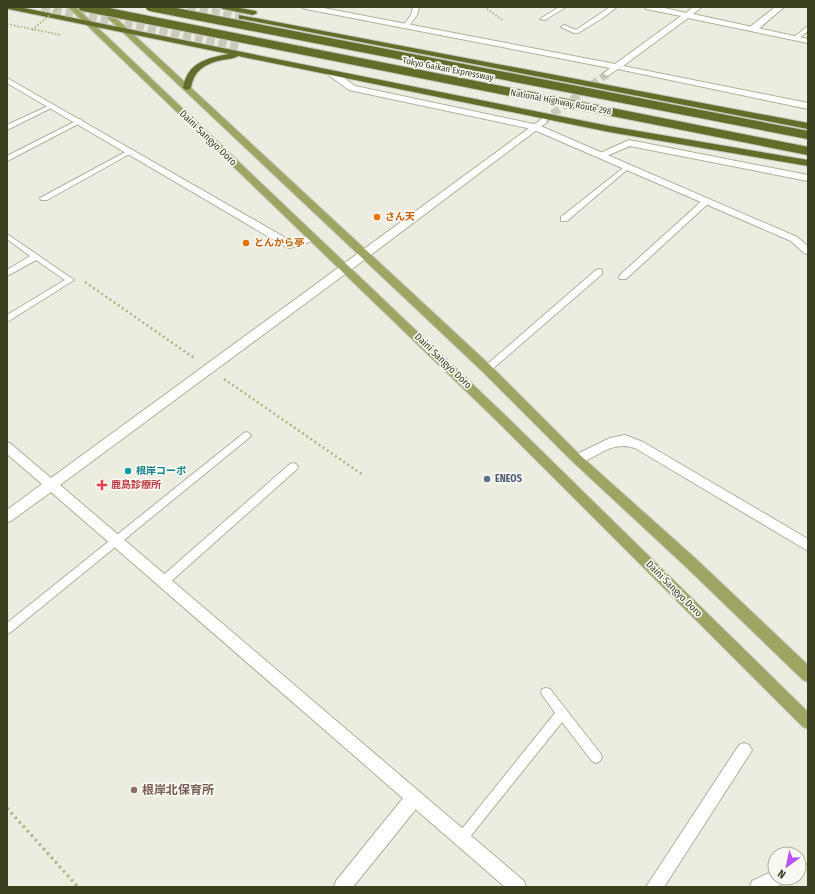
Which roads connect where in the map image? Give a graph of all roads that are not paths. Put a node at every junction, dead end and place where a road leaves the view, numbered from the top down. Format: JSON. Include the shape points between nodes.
{"nodes":[{"id":1,"x":8,"y":7,"type":"edge"},
{"id":2,"x":72,"y":7,"type":"edge"},
{"id":3,"x":83,"y":7,"type":"edge"},
{"id":4,"x":100,"y":7,"type":"edge"},
{"id":5,"x":150,"y":7,"type":"edge"},
{"id":6,"x":223,"y":7,"type":"edge"},
{"id":7,"x":306,"y":7,"type":"edge"},
{"id":8,"x":416,"y":7,"type":"edge"},
{"id":9,"x":563,"y":7,"type":"edge"},
{"id":10,"x":614,"y":7,"type":"edge"},
{"id":11,"x":649,"y":7,"type":"edge"},
{"id":12,"x":698,"y":7,"type":"edge"},
{"id":13,"x":780,"y":7,"type":"edge"},
{"id":14,"x":686,"y":15,"type":"junction"},
{"id":15,"x":242,"y":17,"type":"tunnel mouth"},
{"id":16,"x":543,"y":20,"type":"dead end"},
{"id":17,"x":90,"y":24,"type":"junction"},
{"id":18,"x":406,"y":26,"type":"junction"},
{"id":19,"x":564,"y":27,"type":"dead end"},
{"id":20,"x":808,"y":28,"type":"edge"},
{"id":21,"x":753,"y":29,"type":"junction"},
{"id":22,"x":126,"y":31,"type":"junction"},
{"id":23,"x":795,"y":39,"type":"junction"},
{"id":24,"x":808,"y":41,"type":"edge"},
{"id":25,"x":240,"y":47,"type":"tunnel mouth"},
{"id":26,"x":245,"y":55,"type":"junction"},
{"id":27,"x":618,"y":67,"type":"junction"},
{"id":28,"x":330,"y":72,"type":"junction"},
{"id":29,"x":607,"y":74,"type":"tunnel mouth"},
{"id":30,"x":7,"y":80,"type":"edge"},
{"id":31,"x":187,"y":88,"type":"junction"},
{"id":32,"x":653,"y":96,"type":"junction"},
{"id":33,"x":52,"y":106,"type":"junction"},
{"id":34,"x":808,"y":106,"type":"edge"},
{"id":35,"x":80,"y":122,"type":"junction"},
{"id":36,"x":539,"y":124,"type":"junction"},
{"id":37,"x":808,"y":126,"type":"edge"},
{"id":38,"x":7,"y":128,"type":"edge"},
{"id":39,"x":808,"y":134,"type":"edge"},
{"id":40,"x":131,"y":151,"type":"junction"},
{"id":41,"x":808,"y":151,"type":"edge"},
{"id":42,"x":601,"y":155,"type":"junction"},
{"id":43,"x":7,"y":159,"type":"edge"},
{"id":44,"x":808,"y":163,"type":"edge"},
{"id":45,"x":627,"y":167,"type":"junction"},
{"id":46,"x":808,"y":178,"type":"edge"},
{"id":47,"x":44,"y":198,"type":"dead end"},
{"id":48,"x":707,"y":201,"type":"junction"},
{"id":49,"x":564,"y":219,"type":"dead end"},
{"id":50,"x":7,"y":236,"type":"edge"},
{"id":51,"x":313,"y":238,"type":"junction"},
{"id":52,"x":808,"y":251,"type":"edge"},
{"id":53,"x":364,"y":255,"type":"junction"},
{"id":54,"x":36,"y":256,"type":"junction"},
{"id":55,"x":346,"y":267,"type":"junction"},
{"id":56,"x":599,"y":272,"type":"dead end"},
{"id":57,"x":7,"y":273,"type":"edge"},
{"id":58,"x":623,"y":277,"type":"dead end"},
{"id":59,"x":7,"y":319,"type":"edge"},
{"id":60,"x":487,"y":369,"type":"junction"},
{"id":61,"x":247,"y":435,"type":"dead end"},
{"id":62,"x":7,"y":447,"type":"edge"},
{"id":63,"x":577,"y":459,"type":"junction"},
{"id":64,"x":293,"y":467,"type":"dead end"},
{"id":65,"x":50,"y":485,"type":"junction"},
{"id":66,"x":7,"y":517,"type":"edge"},
{"id":67,"x":118,"y":541,"type":"junction"},
{"id":68,"x":808,"y":546,"type":"edge"},
{"id":69,"x":164,"y":581,"type":"junction"},
{"id":70,"x":7,"y":629,"type":"edge"},
{"id":71,"x":808,"y":675,"type":"edge"},
{"id":72,"x":546,"y":693,"type":"dead end"},
{"id":73,"x":561,"y":714,"type":"junction"},
{"id":74,"x":808,"y":722,"type":"edge"},
{"id":75,"x":744,"y":750,"type":"dead end"},
{"id":76,"x":596,"y":757,"type":"dead end"},
{"id":77,"x":414,"y":798,"type":"junction"},
{"id":78,"x":462,"y":839,"type":"junction"},
{"id":79,"x":767,"y":882,"type":"edge"},
{"id":80,"x":342,"y":887,"type":"edge"},
{"id":81,"x":518,"y":887,"type":"edge"},
{"id":82,"x":654,"y":887,"type":"edge"},
{"id":83,"x":758,"y":887,"type":"edge"}],
"edges":[{"from":1,"to":17,"type":"highway"},
{"from":2,"to":17,"type":"main road","name":"Daini Sangyo Doro"},
{"from":3,"to":41,"type":"highway","name":"Tokyo Gaikan Expressway","bridge":true},
{"from":4,"to":22,"type":"main road"},
{"from":5,"to":39,"type":"highway","name":"Tokyo Gaikan Expressway","bridge":true},
{"from":6,"to":32,"type":"highway","via":[[406,42]]},
{"from":7,"to":18,"type":"street"},
{"from":8,"to":18,"type":"lane"},
{"from":9,"to":16,"type":"lane"},
{"from":10,"to":19,"type":"lane","via":[[576,32]]},
{"from":11,"to":14,"type":"street"},
{"from":12,"to":14,"type":"street"},
{"from":13,"to":21,"type":"street"},
{"from":14,"to":21,"type":"street"},
{"from":14,"to":27,"type":"street"},
{"from":15,"to":32,"type":"highway"},
{"from":17,"to":22,"type":"highway"},
{"from":17,"to":51,"type":"main road","name":"Daini Sangyo Doro"},
{"from":18,"to":27,"type":"street"},
{"from":20,"to":23,"type":"lane"},
{"from":21,"to":23,"type":"street"},
{"from":22,"to":26,"type":"highway"},
{"from":22,"to":31,"type":"main road"},
{"from":23,"to":24,"type":"street"},
{"from":25,"to":44,"type":"highway","name":"National Highway Route 298"},
{"from":26,"to":28,"type":"highway"},
{"from":26,"to":31,"type":"highway","via":[[210,60],[189,78]]},
{"from":27,"to":29,"type":"street"},
{"from":27,"to":34,"type":"street"},
{"from":28,"to":36,"type":"street","via":[[352,88]]},
{"from":28,"to":44,"type":"highway","via":[[609,129]]},
{"from":30,"to":33,"type":"street"},
{"from":31,"to":53,"type":"main road"},
{"from":32,"to":37,"type":"highway"},
{"from":33,"to":35,"type":"street"},
{"from":33,"to":38,"type":"lane"},
{"from":35,"to":40,"type":"street"},
{"from":35,"to":43,"type":"lane"},
{"from":36,"to":42,"type":"street"},
{"from":36,"to":53,"type":"street"},
{"from":40,"to":47,"type":"lane"},
{"from":40,"to":51,"type":"street","via":[[290,245]]},
{"from":42,"to":45,"type":"street"},
{"from":42,"to":46,"type":"street","via":[[629,143]]},
{"from":45,"to":48,"type":"street"},
{"from":45,"to":49,"type":"lane"},
{"from":48,"to":52,"type":"street","via":[[794,239]]},
{"from":48,"to":58,"type":"lane"},
{"from":50,"to":54,"type":"lane"},
{"from":51,"to":55,"type":"main road","name":"Daini Sangyo Doro"},
{"from":53,"to":55,"type":"street"},
{"from":53,"to":60,"type":"main road"},
{"from":54,"to":57,"type":"lane"},
{"from":54,"to":59,"type":"lane","via":[[70,280]]},
{"from":55,"to":65,"type":"street"},
{"from":55,"to":74,"type":"main road","name":"Daini Sangyo Doro"},
{"from":56,"to":60,"type":"lane"},
{"from":60,"to":63,"type":"main road"},
{"from":61,"to":67,"type":"lane"},
{"from":62,"to":65,"type":"street"},
{"from":63,"to":68,"type":"street","via":[[614,441],[625,440],[639,445]]},
{"from":63,"to":71,"type":"main road"},
{"from":64,"to":69,"type":"lane"},
{"from":65,"to":66,"type":"street"},
{"from":65,"to":67,"type":"street"},
{"from":67,"to":69,"type":"street"},
{"from":67,"to":70,"type":"lane"},
{"from":69,"to":77,"type":"street"},
{"from":72,"to":73,"type":"lane"},
{"from":73,"to":76,"type":"lane"},
{"from":73,"to":78,"type":"lane"},
{"from":75,"to":82,"type":"street"},
{"from":77,"to":78,"type":"street"},
{"from":77,"to":80,"type":"street"},
{"from":78,"to":81,"type":"street"},
{"from":79,"to":83,"type":"street"}]}
